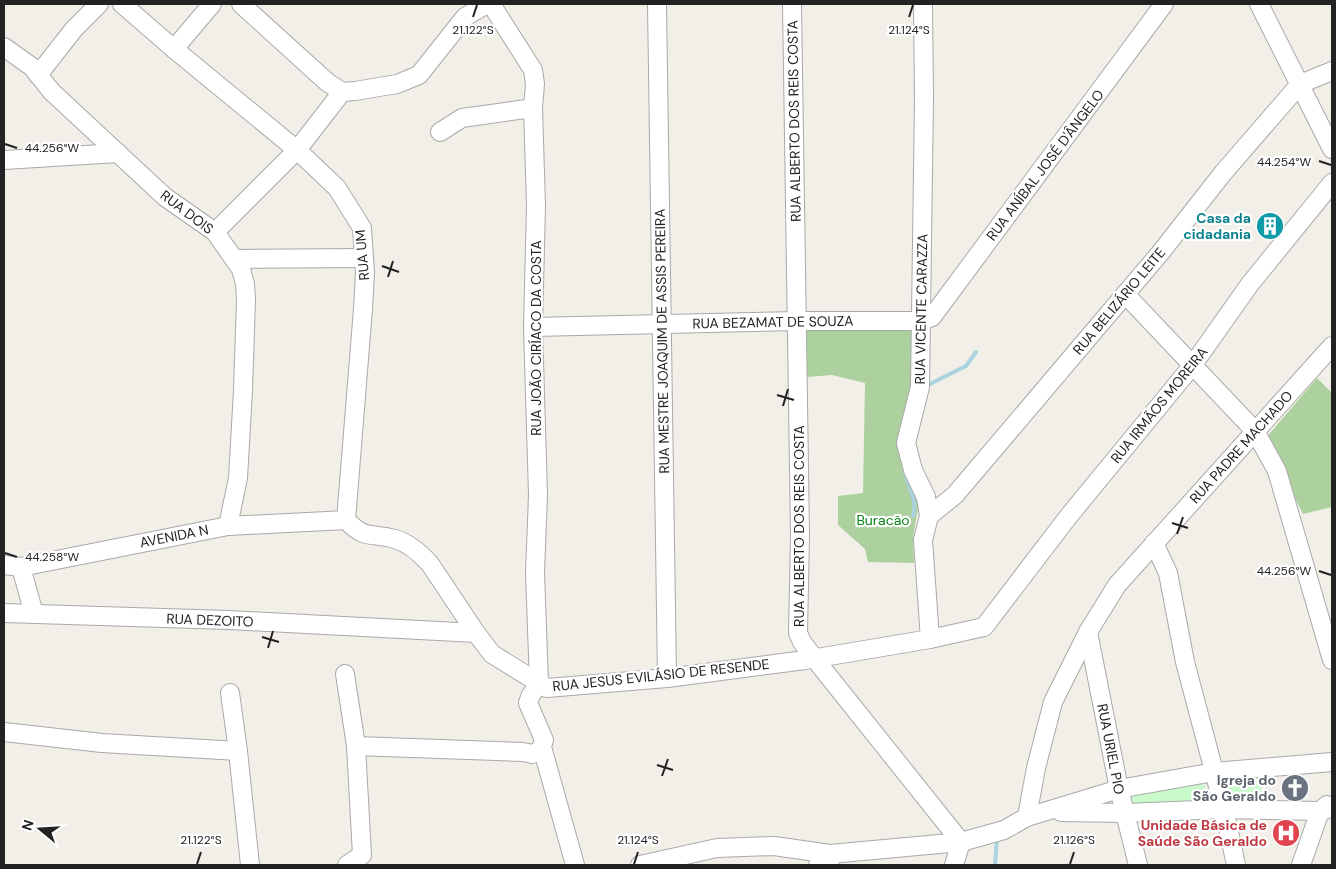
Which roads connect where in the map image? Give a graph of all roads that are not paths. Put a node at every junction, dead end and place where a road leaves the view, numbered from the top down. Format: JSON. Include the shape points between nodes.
{"nodes":[{"id":1,"x":98,"y":4,"type":"edge"},
{"id":2,"x":122,"y":4,"type":"edge"},
{"id":3,"x":212,"y":4,"type":"edge"},
{"id":4,"x":241,"y":4,"type":"edge"},
{"id":5,"x":487,"y":4,"type":"edge"},
{"id":6,"x":491,"y":4,"type":"edge"},
{"id":7,"x":657,"y":4,"type":"edge"},
{"id":8,"x":792,"y":4,"type":"edge"},
{"id":9,"x":923,"y":4,"type":"edge"},
{"id":10,"x":1164,"y":4,"type":"edge"},
{"id":11,"x":1259,"y":4,"type":"edge"},
{"id":12,"x":4,"y":46,"type":"edge"},
{"id":13,"x":174,"y":50,"type":"junction"},
{"id":14,"x":1332,"y":71,"type":"edge"},
{"id":15,"x":38,"y":76,"type":"junction"},
{"id":16,"x":1300,"y":84,"type":"junction"},
{"id":17,"x":342,"y":92,"type":"junction"},
{"id":18,"x":533,"y":108,"type":"junction"},
{"id":19,"x":440,"y":132,"type":"dead end"},
{"id":20,"x":1332,"y":149,"type":"edge"},
{"id":21,"x":296,"y":150,"type":"junction"},
{"id":22,"x":118,"y":153,"type":"junction"},
{"id":23,"x":4,"y":160,"type":"edge"},
{"id":24,"x":1332,"y":182,"type":"edge"},
{"id":25,"x":215,"y":232,"type":"junction"},
{"id":26,"x":234,"y":258,"type":"junction"},
{"id":27,"x":363,"y":258,"type":"junction"},
{"id":28,"x":1125,"y":294,"type":"junction"},
{"id":29,"x":922,"y":320,"type":"junction"},
{"id":30,"x":798,"y":321,"type":"junction"},
{"id":31,"x":662,"y":325,"type":"junction"},
{"id":32,"x":534,"y":328,"type":"junction"},
{"id":33,"x":1332,"y":346,"type":"edge"},
{"id":34,"x":1192,"y":366,"type":"junction"},
{"id":35,"x":1255,"y":432,"type":"junction"},
{"id":36,"x":929,"y":516,"type":"junction"},
{"id":37,"x":346,"y":520,"type":"junction"},
{"id":38,"x":228,"y":526,"type":"junction"},
{"id":39,"x":1154,"y":543,"type":"junction"},
{"id":40,"x":12,"y":566,"type":"edge"},
{"id":41,"x":4,"y":596,"type":"edge"},
{"id":42,"x":7,"y":613,"type":"edge"},
{"id":43,"x":34,"y":614,"type":"junction"},
{"id":44,"x":984,"y":627,"type":"joint"},
{"id":45,"x":1088,"y":632,"type":"junction"},
{"id":46,"x":476,"y":633,"type":"junction"},
{"id":47,"x":930,"y":639,"type":"junction"},
{"id":48,"x":814,"y":658,"type":"junction"},
{"id":49,"x":1332,"y":660,"type":"edge"},
{"id":50,"x":345,"y":674,"type":"dead end"},
{"id":51,"x":667,"y":678,"type":"junction"},
{"id":52,"x":539,"y":684,"type":"junction"},
{"id":53,"x":230,"y":693,"type":"dead end"},
{"id":54,"x":4,"y":732,"type":"edge"},
{"id":55,"x":356,"y":746,"type":"junction"},
{"id":56,"x":542,"y":748,"type":"junction"},
{"id":57,"x":238,"y":751,"type":"junction"},
{"id":58,"x":1332,"y":762,"type":"edge"},
{"id":59,"x":1214,"y":772,"type":"junction"},
{"id":60,"x":1119,"y":789,"type":"junction"},
{"id":61,"x":1328,"y":807,"type":"edge"},
{"id":62,"x":1224,"y":809,"type":"junction"},
{"id":63,"x":1045,"y":812,"type":"junction"},
{"id":64,"x":1125,"y":813,"type":"junction"},
{"id":65,"x":1027,"y":817,"type":"junction"},
{"id":66,"x":961,"y":842,"type":"junction"},
{"id":67,"x":367,"y":860,"type":"edge"},
{"id":68,"x":826,"y":862,"type":"edge"},
{"id":69,"x":250,"y":865,"type":"edge"},
{"id":70,"x":347,"y":865,"type":"edge"},
{"id":71,"x":575,"y":865,"type":"edge"},
{"id":72,"x":640,"y":865,"type":"edge"},
{"id":73,"x":954,"y":865,"type":"edge"},
{"id":74,"x":1138,"y":865,"type":"edge"},
{"id":75,"x":1236,"y":865,"type":"edge"},
{"id":76,"x":1301,"y":865,"type":"edge"}],
"edges":[{"from":1,"to":15,"type":"street"},
{"from":2,"to":13,"type":"street","name":"RUA UM"},
{"from":3,"to":13,"type":"street"},
{"from":4,"to":17,"type":"street"},
{"from":5,"to":17,"type":"street","via":[[465,17],[419,75],[397,84]]},
{"from":6,"to":18,"type":"street","name":"RUA JOÃO CIRÍACO DA COSTA","via":[[532,70],[535,84]]},
{"from":7,"to":31,"type":"street","name":"RUA MESTRE JOAQUIM DE ASSIS PEREIRA"},
{"from":8,"to":30,"type":"street","name":"RUA ALBERTO DOS REIS COSTA"},
{"from":9,"to":29,"type":"street","name":"RUA VICENTE CARAZZA"},
{"from":10,"to":29,"type":"street","name":"RUA ANÍBAL JOSÉ D'ÂNGELO","via":[[932,317]]},
{"from":11,"to":16,"type":"street"},
{"from":12,"to":15,"type":"street","name":"RUA DOIS","via":[[32,67]]},
{"from":13,"to":21,"type":"street","name":"RUA UM"},
{"from":14,"to":16,"type":"street","name":"RUA BELIZÁRIO LEITE"},
{"from":15,"to":22,"type":"street","name":"RUA DOIS"},
{"from":16,"to":20,"type":"street"},
{"from":16,"to":28,"type":"street","name":"RUA BELIZÁRIO LEITE"},
{"from":17,"to":21,"type":"street"},
{"from":18,"to":19,"type":"street","via":[[462,118]]},
{"from":18,"to":32,"type":"street","name":"RUA JOÃO CIRÍACO DA COSTA","via":[[536,206]]},
{"from":21,"to":25,"type":"street"},
{"from":21,"to":27,"type":"street","name":"RUA UM","via":[[337,188],[354,214],[362,228]]},
{"from":22,"to":23,"type":"street"},
{"from":22,"to":25,"type":"street","name":"RUA DOIS","via":[[165,197]]},
{"from":24,"to":34,"type":"street","name":"RUA IRMÃOS MOREIRA","via":[[1250,284]]},
{"from":25,"to":26,"type":"street","name":"RUA DOIS"},
{"from":26,"to":27,"type":"street"},
{"from":26,"to":38,"type":"street","name":"RUA DOIS","via":[[241,269],[246,300],[238,478]]},
{"from":27,"to":37,"type":"street","name":"RUA UM","via":[[363,309]]},
{"from":28,"to":34,"type":"street"},
{"from":28,"to":36,"type":"street","name":"RUA BELIZÁRIO LEITE","via":[[955,495]]},
{"from":29,"to":30,"type":"street","name":"RUA BEZAMAT DE SOUZA"},
{"from":29,"to":36,"type":"street","name":"RUA VICENTE CARAZZA","via":[[918,395],[906,443],[913,470],[926,497]]},
{"from":30,"to":31,"type":"street","name":"RUA BEZAMAT DE SOUZA"},
{"from":30,"to":48,"type":"street","name":"RUA ALBERTO DOS REIS COSTA","via":[[798,633]]},
{"from":31,"to":32,"type":"street","name":"RUA BEZAMAT DE SOUZA"},
{"from":31,"to":51,"type":"street","name":"RUA MESTRE JOAQUIM DE ASSIS PEREIRA"},
{"from":32,"to":52,"type":"street","name":"RUA JOÃO CIRÍACO DA COSTA"},
{"from":33,"to":35,"type":"street","name":"RUA PADRE MACHADO"},
{"from":34,"to":35,"type":"street"},
{"from":34,"to":44,"type":"street","name":"RUA IRMÃOS MOREIRA","via":[[1068,517]]},
{"from":35,"to":39,"type":"street","name":"RUA PADRE MACHADO"},
{"from":35,"to":49,"type":"street","via":[[1277,471]]},
{"from":36,"to":47,"type":"street","name":"RUA VICENTE CARAZZA","via":[[923,540]]},
{"from":37,"to":38,"type":"street","name":"AVENIDA N"},
{"from":37,"to":46,"type":"street","name":"RUA JESUS EVILÁSIO DE RESENDE","via":[[364,534],[396,539],[421,554]]},
{"from":38,"to":40,"type":"street","name":"AVENIDA N"},
{"from":39,"to":45,"type":"street","name":"RUA PADRE MACHADO","via":[[1117,585]]},
{"from":39,"to":59,"type":"street","via":[[1168,573],[1185,662]]},
{"from":40,"to":43,"type":"street"},
{"from":41,"to":42,"type":"street"},
{"from":42,"to":43,"type":"street","name":"RUA DEZOITO"},
{"from":43,"to":46,"type":"street","name":"RUA DEZOITO"},
{"from":44,"to":47,"type":"street","name":"RUA JESUS EVILÁSIO DE RESENDE"},
{"from":45,"to":60,"type":"street","name":"RUA URIEL PIO"},
{"from":45,"to":65,"type":"street","name":"RUA PADRE MACHADO","via":[[1053,702]]},
{"from":46,"to":52,"type":"street","name":"RUA JESUS EVILÁSIO DE RESENDE","via":[[492,654]]},
{"from":47,"to":48,"type":"street","name":"RUA JESUS EVILÁSIO DE RESENDE"},
{"from":48,"to":51,"type":"street","name":"RUA JESUS EVILÁSIO DE RESENDE"},
{"from":48,"to":66,"type":"street","name":"RUA ALBERTO DOS REIS COSTA"},
{"from":50,"to":55,"type":"street"},
{"from":51,"to":52,"type":"street","name":"RUA JESUS EVILÁSIO DE RESENDE","via":[[547,688]]},
{"from":52,"to":56,"type":"street","via":[[528,703],[543,736]]},
{"from":53,"to":57,"type":"street"},
{"from":54,"to":57,"type":"street","via":[[102,743]]},
{"from":55,"to":56,"type":"street","via":[[532,754]]},
{"from":55,"to":67,"type":"street"},
{"from":56,"to":71,"type":"street"},
{"from":57,"to":69,"type":"street"},
{"from":58,"to":59,"type":"street"},
{"from":59,"to":60,"type":"street"},
{"from":59,"to":62,"type":"street"},
{"from":60,"to":63,"type":"street"},
{"from":60,"to":64,"type":"street","name":"RUA URIEL PIO"},
{"from":61,"to":62,"type":"street"},
{"from":61,"to":76,"type":"street"},
{"from":62,"to":64,"type":"street"},
{"from":62,"to":75,"type":"street"},
{"from":63,"to":64,"type":"street"},
{"from":63,"to":65,"type":"street"},
{"from":64,"to":74,"type":"street","name":"RUA URIEL PIO"},
{"from":65,"to":66,"type":"street","via":[[1004,830]]},
{"from":66,"to":68,"type":"street"},
{"from":66,"to":73,"type":"street"},
{"from":67,"to":70,"type":"street"},
{"from":68,"to":72,"type":"street","via":[[774,846],[717,848]]}]}
